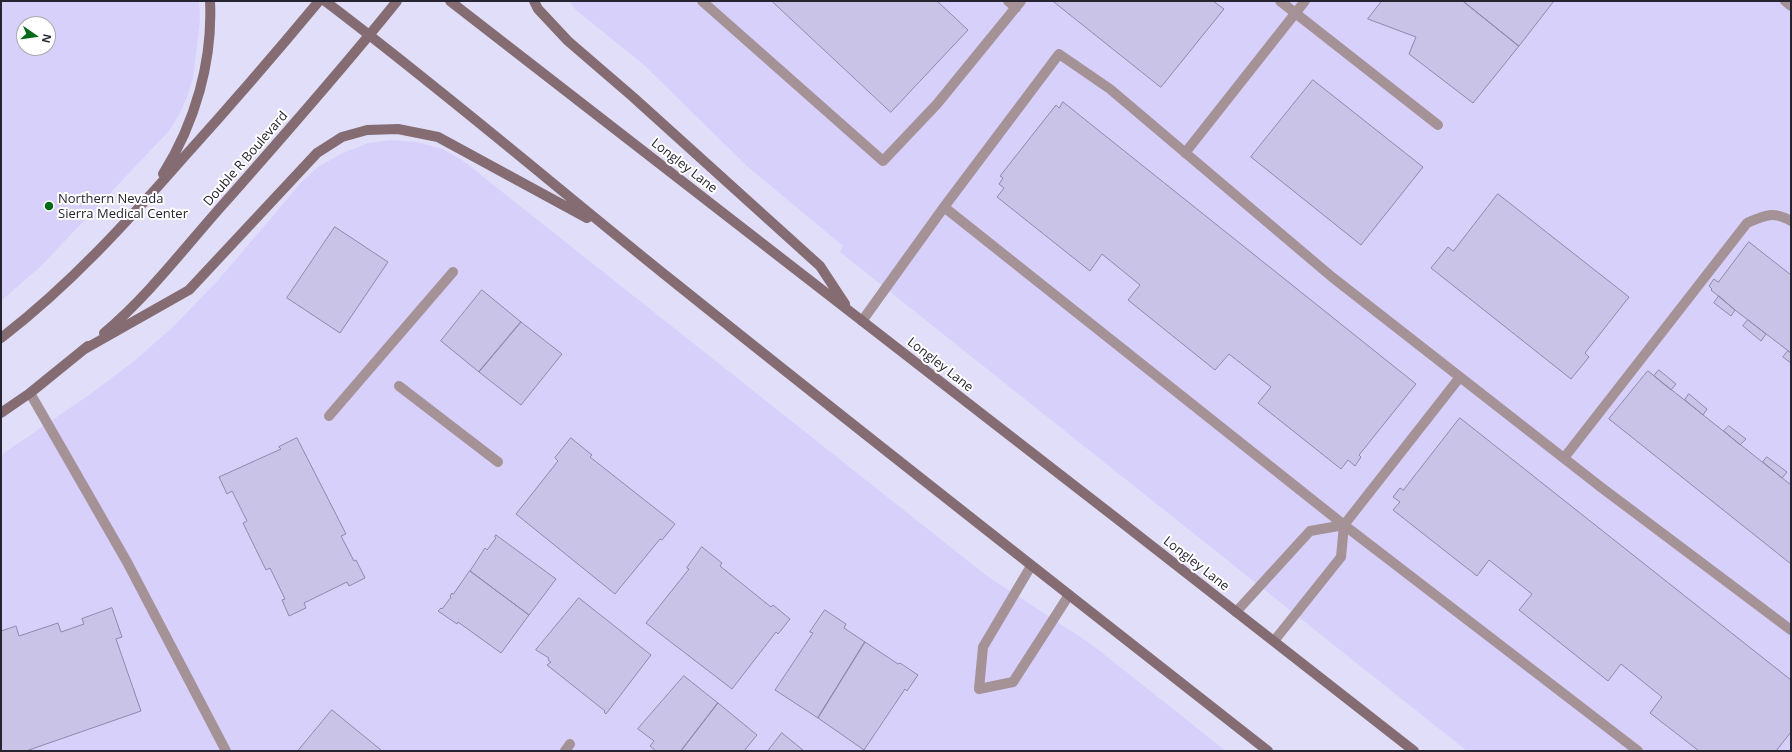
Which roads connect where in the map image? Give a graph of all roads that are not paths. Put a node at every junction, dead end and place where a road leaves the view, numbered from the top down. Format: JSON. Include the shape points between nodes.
{"nodes":[{"id":1,"x":210,"y":1,"type":"edge"},
{"id":2,"x":319,"y":1,"type":"edge"},
{"id":3,"x":325,"y":1,"type":"edge"},
{"id":4,"x":450,"y":1,"type":"edge"},
{"id":5,"x":534,"y":1,"type":"edge"},
{"id":6,"x":702,"y":1,"type":"edge"},
{"id":7,"x":1280,"y":1,"type":"edge"},
{"id":8,"x":1305,"y":1,"type":"edge"},
{"id":9,"x":1785,"y":1,"type":"edge"},
{"id":10,"x":1015,"y":3,"type":"edge"},
{"id":11,"x":395,"y":4,"type":"edge"},
{"id":12,"x":1791,"y":6,"type":"edge"},
{"id":13,"x":1295,"y":13,"type":"junction"},
{"id":14,"x":370,"y":35,"type":"junction"},
{"id":15,"x":1438,"y":125,"type":"dead end"},
{"id":16,"x":1185,"y":153,"type":"junction"},
{"id":17,"x":148,"y":199,"type":"junction"},
{"id":18,"x":944,"y":207,"type":"junction"},
{"id":19,"x":1791,"y":221,"type":"edge"},
{"id":20,"x":609,"y":230,"type":"junction"},
{"id":21,"x":453,"y":272,"type":"dead end"},
{"id":22,"x":850,"y":311,"type":"junction"},
{"id":23,"x":862,"y":321,"type":"junction"},
{"id":24,"x":1,"y":338,"type":"edge"},
{"id":25,"x":83,"y":350,"type":"junction"},
{"id":26,"x":1460,"y":377,"type":"junction"},
{"id":27,"x":399,"y":386,"type":"dead end"},
{"id":28,"x":30,"y":393,"type":"junction"},
{"id":29,"x":1,"y":413,"type":"edge"},
{"id":30,"x":329,"y":416,"type":"dead end"},
{"id":31,"x":1564,"y":458,"type":"junction"},
{"id":32,"x":498,"y":462,"type":"dead end"},
{"id":33,"x":1344,"y":525,"type":"junction"},
{"id":34,"x":1032,"y":566,"type":"junction"},
{"id":35,"x":1069,"y":595,"type":"junction"},
{"id":36,"x":1236,"y":612,"type":"junction"},
{"id":37,"x":1791,"y":630,"type":"edge"},
{"id":38,"x":1274,"y":642,"type":"junction"},
{"id":39,"x":226,"y":751,"type":"edge"},
{"id":40,"x":1268,"y":751,"type":"edge"},
{"id":41,"x":1414,"y":751,"type":"edge"},
{"id":42,"x":1638,"y":751,"type":"edge"}],
"edges":[{"from":1,"to":17,"type":"main road","via":[[211,22],[202,82],[189,126],[178,151]]},
{"from":2,"to":17,"type":"main road"},
{"from":3,"to":14,"type":"main road"},
{"from":4,"to":22,"type":"main road","name":"Longley Lane"},
{"from":5,"to":22,"type":"main road","via":[[538,9],[568,41],[820,266]]},
{"from":6,"to":10,"type":"lane","via":[[883,161],[937,104]]},
{"from":7,"to":13,"type":"lane"},
{"from":8,"to":13,"type":"lane"},
{"from":9,"to":12,"type":"lane"},
{"from":11,"to":14,"type":"main road","name":"Double R Boulevard"},
{"from":13,"to":15,"type":"lane"},
{"from":13,"to":16,"type":"lane"},
{"from":14,"to":20,"type":"main road"},
{"from":14,"to":25,"type":"main road","name":"Double R Boulevard","via":[[152,286],[117,322]]},
{"from":16,"to":18,"type":"lane","via":[[1110,89],[1059,54]]},
{"from":16,"to":26,"type":"lane","via":[[1332,277]]},
{"from":17,"to":24,"type":"main road","via":[[90,261],[31,315]]},
{"from":18,"to":23,"type":"lane"},
{"from":18,"to":33,"type":"lane"},
{"from":19,"to":31,"type":"lane","via":[[1783,217],[1766,215],[1747,223]]},
{"from":20,"to":25,"type":"main road","via":[[438,138],[398,129],[367,130],[342,137],[316,153],[189,290]]},
{"from":20,"to":34,"type":"main road"},
{"from":21,"to":30,"type":"lane"},
{"from":22,"to":23,"type":"main road","name":"Longley Lane"},
{"from":23,"to":36,"type":"main road","name":"Longley Lane"},
{"from":25,"to":28,"type":"main road","name":"Double R Boulevard"},
{"from":26,"to":31,"type":"lane"},
{"from":26,"to":33,"type":"lane"},
{"from":27,"to":32,"type":"lane"},
{"from":28,"to":29,"type":"main road","name":"Double R Boulevard"},
{"from":28,"to":39,"type":"lane","via":[[127,562]]},
{"from":31,"to":37,"type":"lane"},
{"from":33,"to":36,"type":"lane","via":[[1310,531]]},
{"from":33,"to":38,"type":"lane","via":[[1341,557]]},
{"from":33,"to":42,"type":"lane"},
{"from":34,"to":35,"type":"main road"},
{"from":34,"to":35,"type":"lane","via":[[983,647],[978,689],[1013,682]]},
{"from":35,"to":40,"type":"main road"},
{"from":36,"to":38,"type":"main road","name":"Longley Lane"},
{"from":38,"to":41,"type":"main road","name":"Longley Lane"}]}
